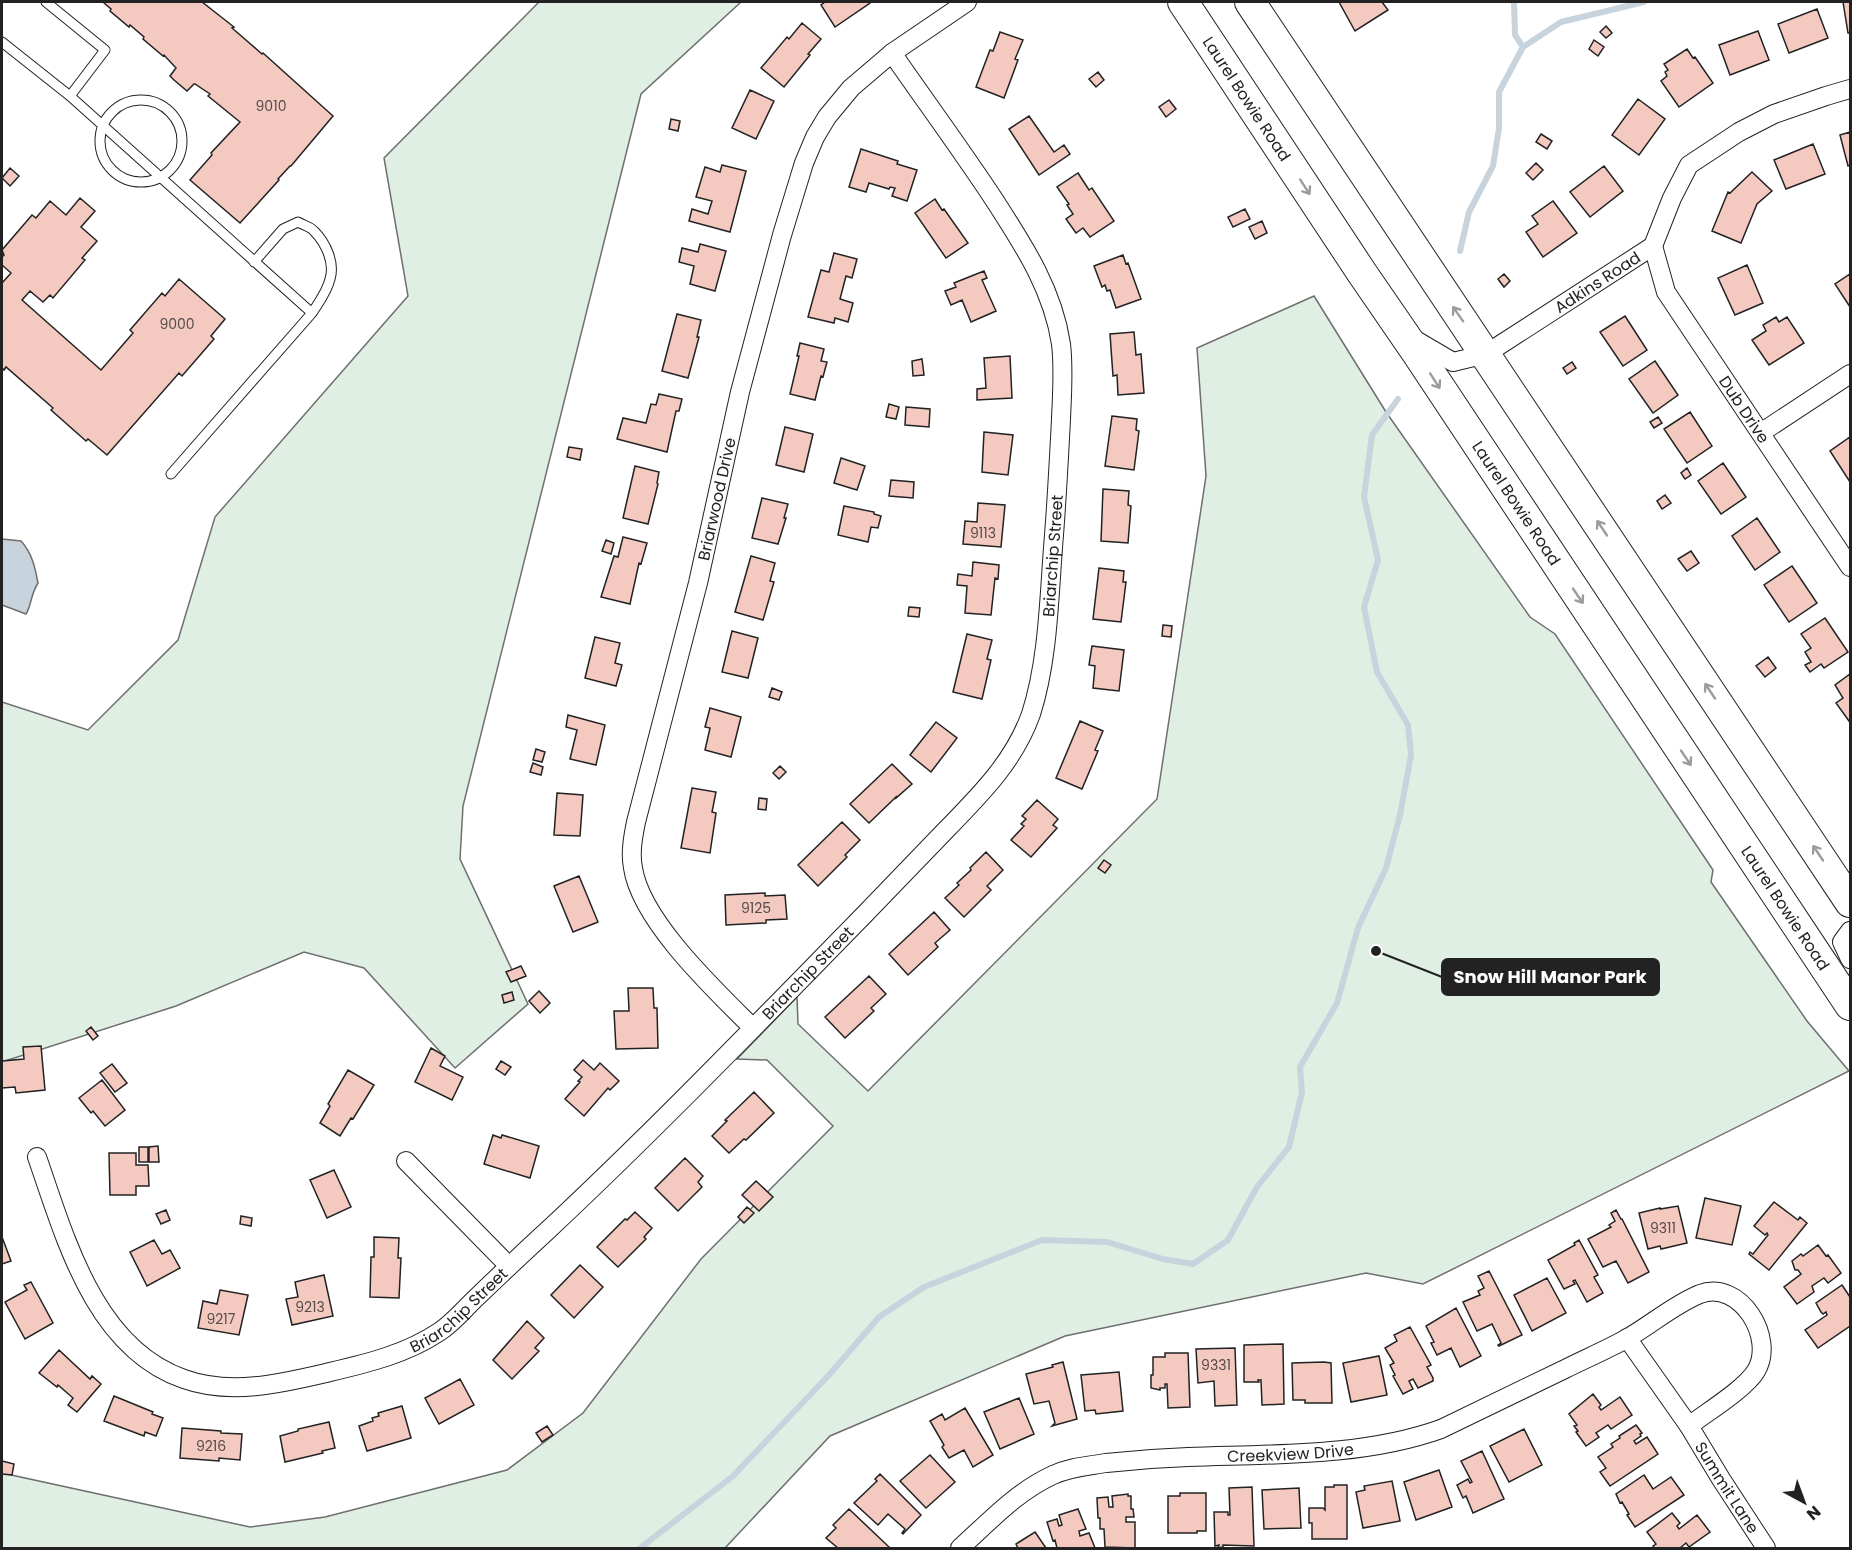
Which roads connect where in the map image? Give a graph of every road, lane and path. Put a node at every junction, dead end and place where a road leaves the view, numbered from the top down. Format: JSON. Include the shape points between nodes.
{"nodes":[{"id":1,"x":46,"y":2,"type":"edge"},
{"id":2,"x":967,"y":2,"type":"edge"},
{"id":3,"x":1183,"y":2,"type":"edge"},
{"id":4,"x":1250,"y":2,"type":"edge"},
{"id":5,"x":2,"y":42,"type":"edge"},
{"id":6,"x":892,"y":53,"type":"junction"},
{"id":7,"x":1851,"y":89,"type":"edge"},
{"id":8,"x":70,"y":96,"type":"junction"},
{"id":9,"x":102,"y":127,"type":"junction"},
{"id":10,"x":161,"y":177,"type":"junction"},
{"id":11,"x":1653,"y":246,"type":"junction"},
{"id":12,"x":254,"y":262,"type":"junction"},
{"id":13,"x":312,"y":313,"type":"junction"},
{"id":14,"x":1403,"y":332,"type":"junction"},
{"id":15,"x":1486,"y":354,"type":"junction"},
{"id":16,"x":1851,"y":374,"type":"edge"},
{"id":17,"x":1762,"y":432,"type":"junction"},
{"id":18,"x":171,"y":474,"type":"dead end"},
{"id":19,"x":1851,"y":567,"type":"edge"},
{"id":20,"x":1851,"y":902,"type":"edge"},
{"id":21,"x":1851,"y":931,"type":"edge"},
{"id":22,"x":1851,"y":959,"type":"edge"},
{"id":23,"x":1851,"y":1005,"type":"edge"},
{"id":24,"x":753,"y":1028,"type":"junction"},
{"id":25,"x":37,"y":1157,"type":"dead end"},
{"id":26,"x":406,"y":1161,"type":"dead end"},
{"id":27,"x":509,"y":1266,"type":"junction"},
{"id":28,"x":1627,"y":1338,"type":"junction"},
{"id":29,"x":1689,"y":1426,"type":"junction"},
{"id":30,"x":960,"y":1548,"type":"edge"},
{"id":31,"x":1766,"y":1548,"type":"edge"}],
"edges":[{"from":1,"to":8,"type":"lane","via":[[105,50]]},
{"from":2,"to":6,"type":"street","name":"Briarwood Drive"},
{"from":3,"to":14,"type":"main road","name":"Laurel Bowie Road","one_way":true},
{"from":15,"to":4,"type":"main road","one_way":true},
{"from":5,"to":8,"type":"lane"},
{"from":6,"to":24,"type":"street","name":"Briarwood Drive","via":[[865,75],[826,117],[804,163],[740,392],[698,583],[633,838],[633,870],[652,914]]},
{"from":6,"to":24,"type":"street","name":"Briarchip Street","via":[[1025,247],[1039,272],[1057,324],[1063,368],[1059,476],[1044,651],[1031,713],[1003,768]]},
{"from":7,"to":11,"type":"street","name":"Adkins Road","via":[[1774,114],[1689,165]]},
{"from":8,"to":9,"type":"lane"},
{"from":9,"to":10,"type":"lane"},
{"from":9,"to":10,"type":"lane","via":[[99,143],[109,167],[132,181]]},
{"from":9,"to":10,"type":"lane","via":[[117,107],[129,101],[143,99],[169,109],[182,133],[183,146],[178,160]]},
{"from":10,"to":12,"type":"lane"},
{"from":11,"to":15,"type":"street","name":"Adkins Road"},
{"from":11,"to":17,"type":"street","name":"Dub Drive","via":[[1666,292]]},
{"from":12,"to":13,"type":"lane"},
{"from":12,"to":13,"type":"lane","via":[[284,229],[298,222],[314,230],[327,251],[331,278]]},
{"from":13,"to":18,"type":"lane"},
{"from":14,"to":15,"type":"street","name":"Adkins Road","via":[[1453,362]]},
{"from":14,"to":23,"type":"main road","name":"Laurel Bowie Road","one_way":true},
{"from":20,"to":15,"type":"main road","one_way":true},
{"from":16,"to":17,"type":"street"},
{"from":17,"to":19,"type":"street","name":"Dub Drive"},
{"from":21,"to":22,"type":"street","via":[[1842,942]]},
{"from":24,"to":27,"type":"street","name":"Briarchip Street","via":[[623,1160]]},
{"from":25,"to":27,"type":"street","name":"Briarchip Street","via":[[72,1257],[92,1295],[115,1329],[136,1350],[156,1366],[185,1380],[238,1388],[283,1383],[386,1358],[441,1331]]},
{"from":26,"to":27,"type":"street"},
{"from":28,"to":29,"type":"street"},
{"from":28,"to":29,"type":"street","name":"Creekview Drive","via":[[1682,1304],[1714,1291],[1738,1302],[1756,1323],[1762,1343],[1756,1371]]},
{"from":28,"to":30,"type":"street","name":"Creekview Drive","via":[[1442,1429],[1410,1439],[1331,1450],[1147,1458],[1075,1467],[1032,1486]]},
{"from":29,"to":31,"type":"street","name":"Summit Lane"}]}
